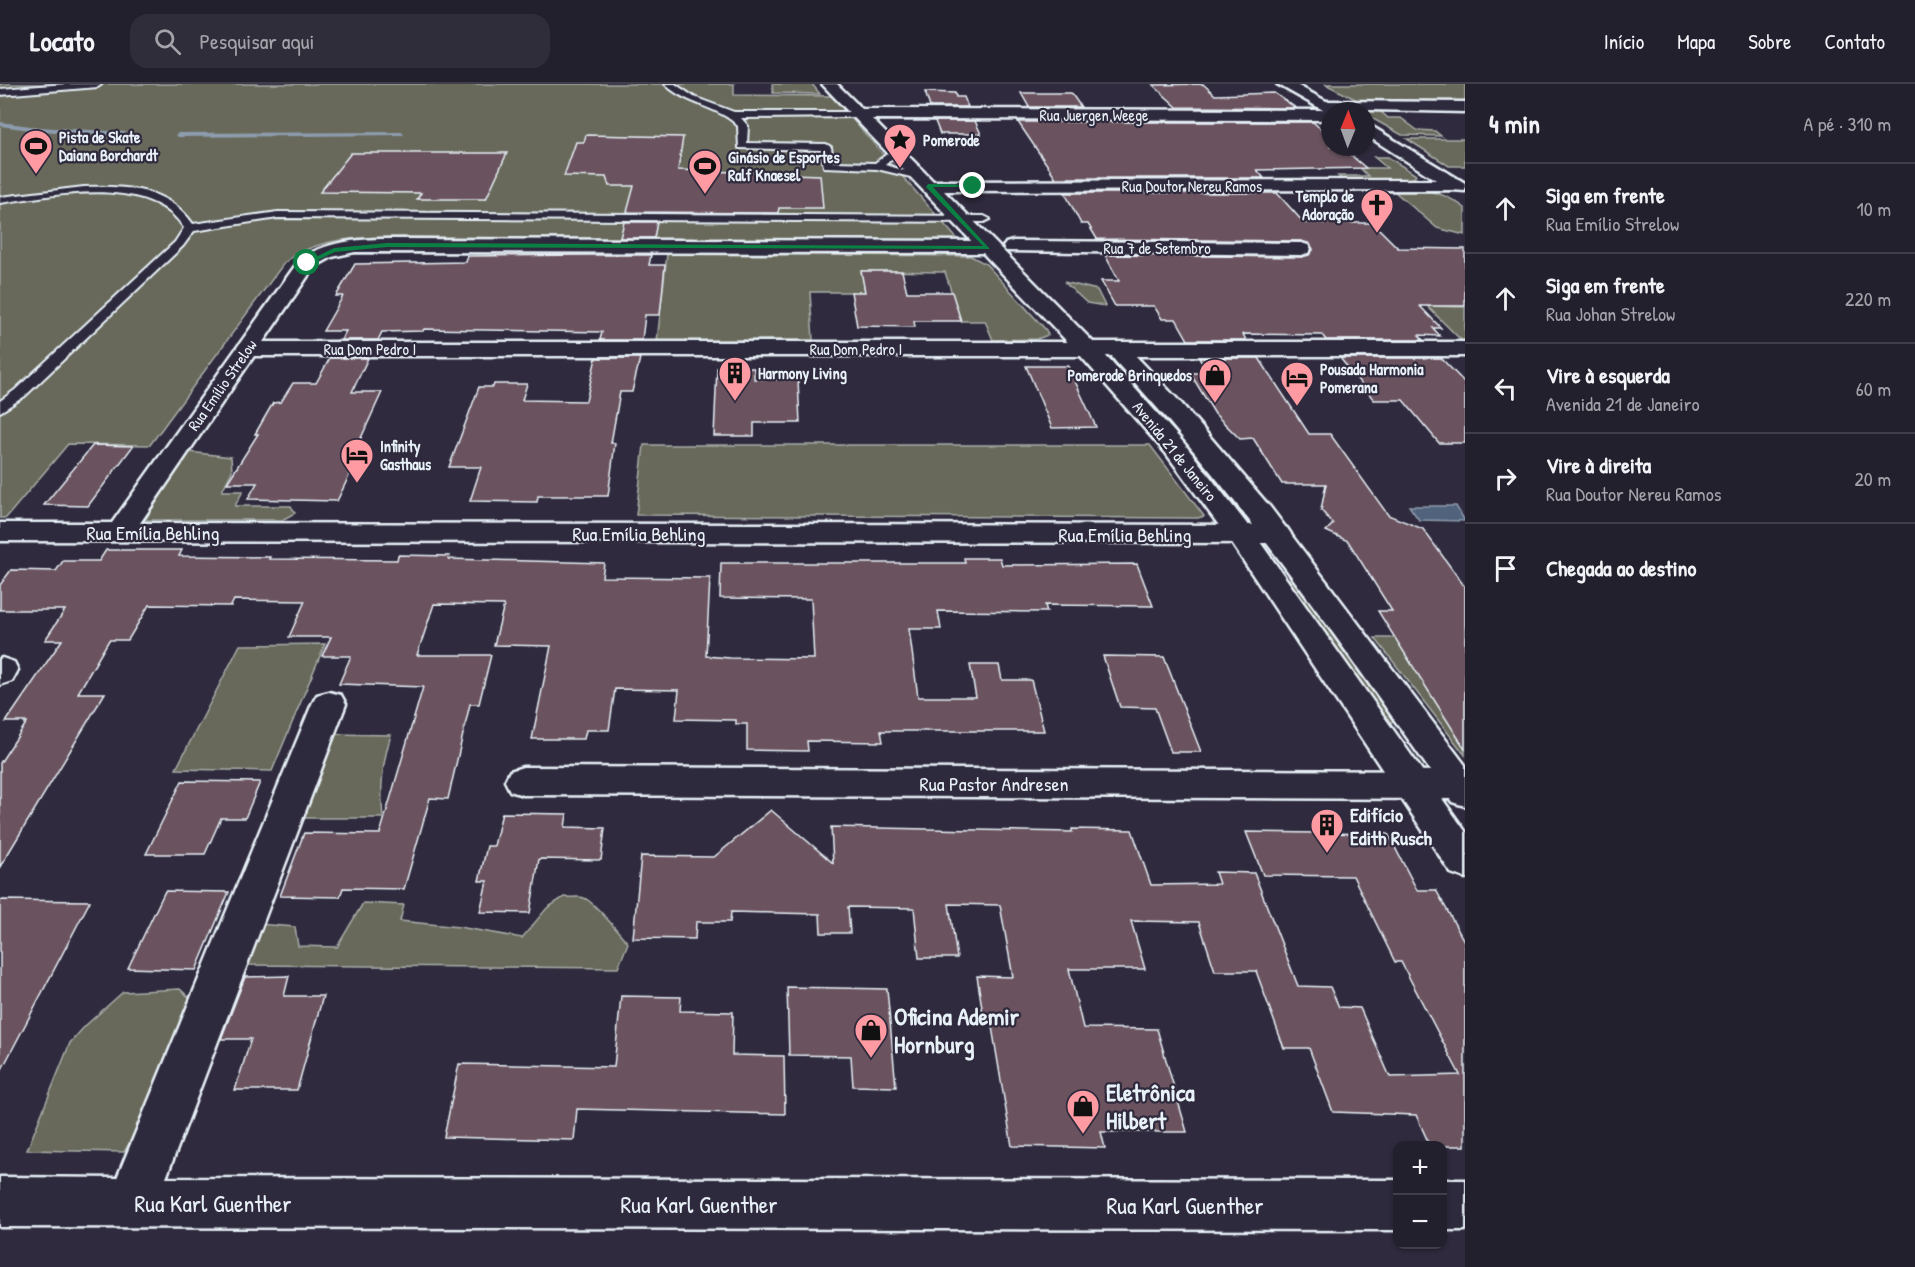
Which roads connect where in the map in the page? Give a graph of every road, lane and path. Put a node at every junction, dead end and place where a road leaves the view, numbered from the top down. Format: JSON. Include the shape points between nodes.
{"nodes":[{"id":1,"x":98,"y":84,"type":"edge"},
{"id":2,"x":669,"y":84,"type":"edge"},
{"id":3,"x":829,"y":84,"type":"edge"},
{"id":4,"x":848,"y":84,"type":"edge"},
{"id":5,"x":1284,"y":84,"type":"edge"},
{"id":6,"x":0,"y":92,"type":"edge"},
{"id":7,"x":1321,"y":105,"type":"edge"},
{"id":8,"x":1465,"y":107,"type":"edge"},
{"id":9,"x":1375,"y":110,"type":"edge"},
{"id":10,"x":1321,"y":111,"type":"edge"},
{"id":11,"x":859,"y":114,"type":"junction"},
{"id":12,"x":879,"y":114,"type":"junction"},
{"id":13,"x":732,"y":115,"type":"junction"},
{"id":14,"x":1375,"y":134,"type":"edge"},
{"id":15,"x":895,"y":151,"type":"junction"},
{"id":16,"x":877,"y":166,"type":"junction"},
{"id":17,"x":923,"y":181,"type":"junction"},
{"id":18,"x":951,"y":186,"type":"junction"},
{"id":19,"x":1461,"y":188,"type":"edge"},
{"id":20,"x":0,"y":200,"type":"edge"},
{"id":21,"x":961,"y":219,"type":"junction"},
{"id":22,"x":984,"y":219,"type":"junction"},
{"id":23,"x":190,"y":228,"type":"junction"},
{"id":24,"x":988,"y":247,"type":"junction"},
{"id":25,"x":1013,"y":248,"type":"junction"},
{"id":26,"x":1301,"y":249,"type":"dead end"},
{"id":27,"x":334,"y":250,"type":"joint"},
{"id":28,"x":1031,"y":265,"type":"dead end"},
{"id":29,"x":1101,"y":343,"type":"junction"},
{"id":30,"x":246,"y":349,"type":"junction"},
{"id":31,"x":1465,"y":349,"type":"edge"},
{"id":32,"x":0,"y":408,"type":"edge"},
{"id":33,"x":0,"y":532,"type":"edge"},
{"id":34,"x":120,"y":532,"type":"junction"},
{"id":35,"x":1240,"y":534,"type":"junction"},
{"id":36,"x":1277,"y":534,"type":"junction"},
{"id":37,"x":329,"y":704,"type":"dead end"},
{"id":38,"x":523,"y":781,"type":"dead end"},
{"id":39,"x":1412,"y":784,"type":"junction"},
{"id":40,"x":1463,"y":787,"type":"edge"},
{"id":41,"x":1465,"y":862,"type":"edge"},
{"id":42,"x":0,"y":1202,"type":"edge"},
{"id":43,"x":132,"y":1202,"type":"junction"},
{"id":44,"x":1393,"y":1205,"type":"edge"},
{"id":45,"x":1447,"y":1205,"type":"edge"},
{"id":46,"x":1465,"y":1205,"type":"edge"}],
"edges":[{"from":1,"to":6,"type":"lane"},
{"from":2,"to":13,"type":"lane","via":[[691,99]]},
{"from":3,"to":11,"type":"street","name":"Avenida 21 de Janeiro"},
{"from":4,"to":12,"type":"street"},
{"from":5,"to":7,"type":"street"},
{"from":8,"to":9,"type":"street","name":"Rua Juergen Weege"},
{"from":10,"to":12,"type":"street","name":"Rua Juergen Weege"},
{"from":11,"to":12,"type":"street","name":"Rua Juergen Weege"},
{"from":11,"to":13,"type":"lane"},
{"from":11,"to":15,"type":"street","name":"Avenida 21 de Janeiro"},
{"from":12,"to":18,"type":"street"},
{"from":13,"to":16,"type":"lane","via":[[743,126],[742,146],[826,147],[828,165]]},
{"from":14,"to":19,"type":"street"},
{"from":15,"to":16,"type":"lane"},
{"from":15,"to":17,"type":"street","name":"Avenida 21 de Janeiro"},
{"from":16,"to":17,"type":"lane"},
{"from":17,"to":18,"type":"street","name":"Rua Doutor Nereu Ramos"},
{"from":17,"to":21,"type":"street","name":"Avenida 21 de Janeiro"},
{"from":18,"to":19,"type":"street","name":"Rua Doutor Nereu Ramos"},
{"from":18,"to":22,"type":"street"},
{"from":20,"to":23,"type":"lane","via":[[92,190],[139,194],[164,201]]},
{"from":21,"to":22,"type":"lane"},
{"from":21,"to":23,"type":"lane","via":[[278,215]]},
{"from":21,"to":24,"type":"street","name":"Avenida 21 de Janeiro"},
{"from":22,"to":25,"type":"street"},
{"from":23,"to":32,"type":"lane","via":[[179,244]]},
{"from":24,"to":25,"type":"street","name":"Rua 7 de Setembro"},
{"from":24,"to":27,"type":"street","name":"Rua 7 de Setembro","via":[[387,245]]},
{"from":24,"to":29,"type":"street","name":"Avenida 21 de Janeiro"},
{"from":25,"to":26,"type":"street","name":"Rua 7 de Setembro"},
{"from":25,"to":28,"type":"street"},
{"from":27,"to":30,"type":"street","name":"Rua Emílio Strelow","via":[[307,263]]},
{"from":29,"to":30,"type":"street","name":"Rua Dom Pedro I"},
{"from":29,"to":31,"type":"street","name":"Rua Dom Pedro I"},
{"from":29,"to":35,"type":"street","name":"Avenida 21 de Janeiro"},
{"from":29,"to":36,"type":"street","name":"Avenida 21 de Janeiro","via":[[1205,445]]},
{"from":30,"to":34,"type":"street","name":"Rua Emílio Strelow"},
{"from":33,"to":34,"type":"street","name":"Rua Emília Behling"},
{"from":34,"to":35,"type":"street","name":"Rua Emília Behling"},
{"from":35,"to":36,"type":"street","name":"Rua Emília Behling"},
{"from":35,"to":39,"type":"street","name":"Avenida 21 de Janeiro"},
{"from":36,"to":40,"type":"street","name":"Avenida 21 de Janeiro"},
{"from":37,"to":43,"type":"street"},
{"from":38,"to":39,"type":"street","name":"Rua Pastor Andresen"},
{"from":39,"to":40,"type":"street","name":"Rua Pastor Andresen"},
{"from":39,"to":41,"type":"street","name":"Avenida 21 de Janeiro"},
{"from":42,"to":43,"type":"street","name":"Rua Karl Guenther"},
{"from":43,"to":44,"type":"street","name":"Rua Karl Guenther"},
{"from":45,"to":46,"type":"street"}]}
